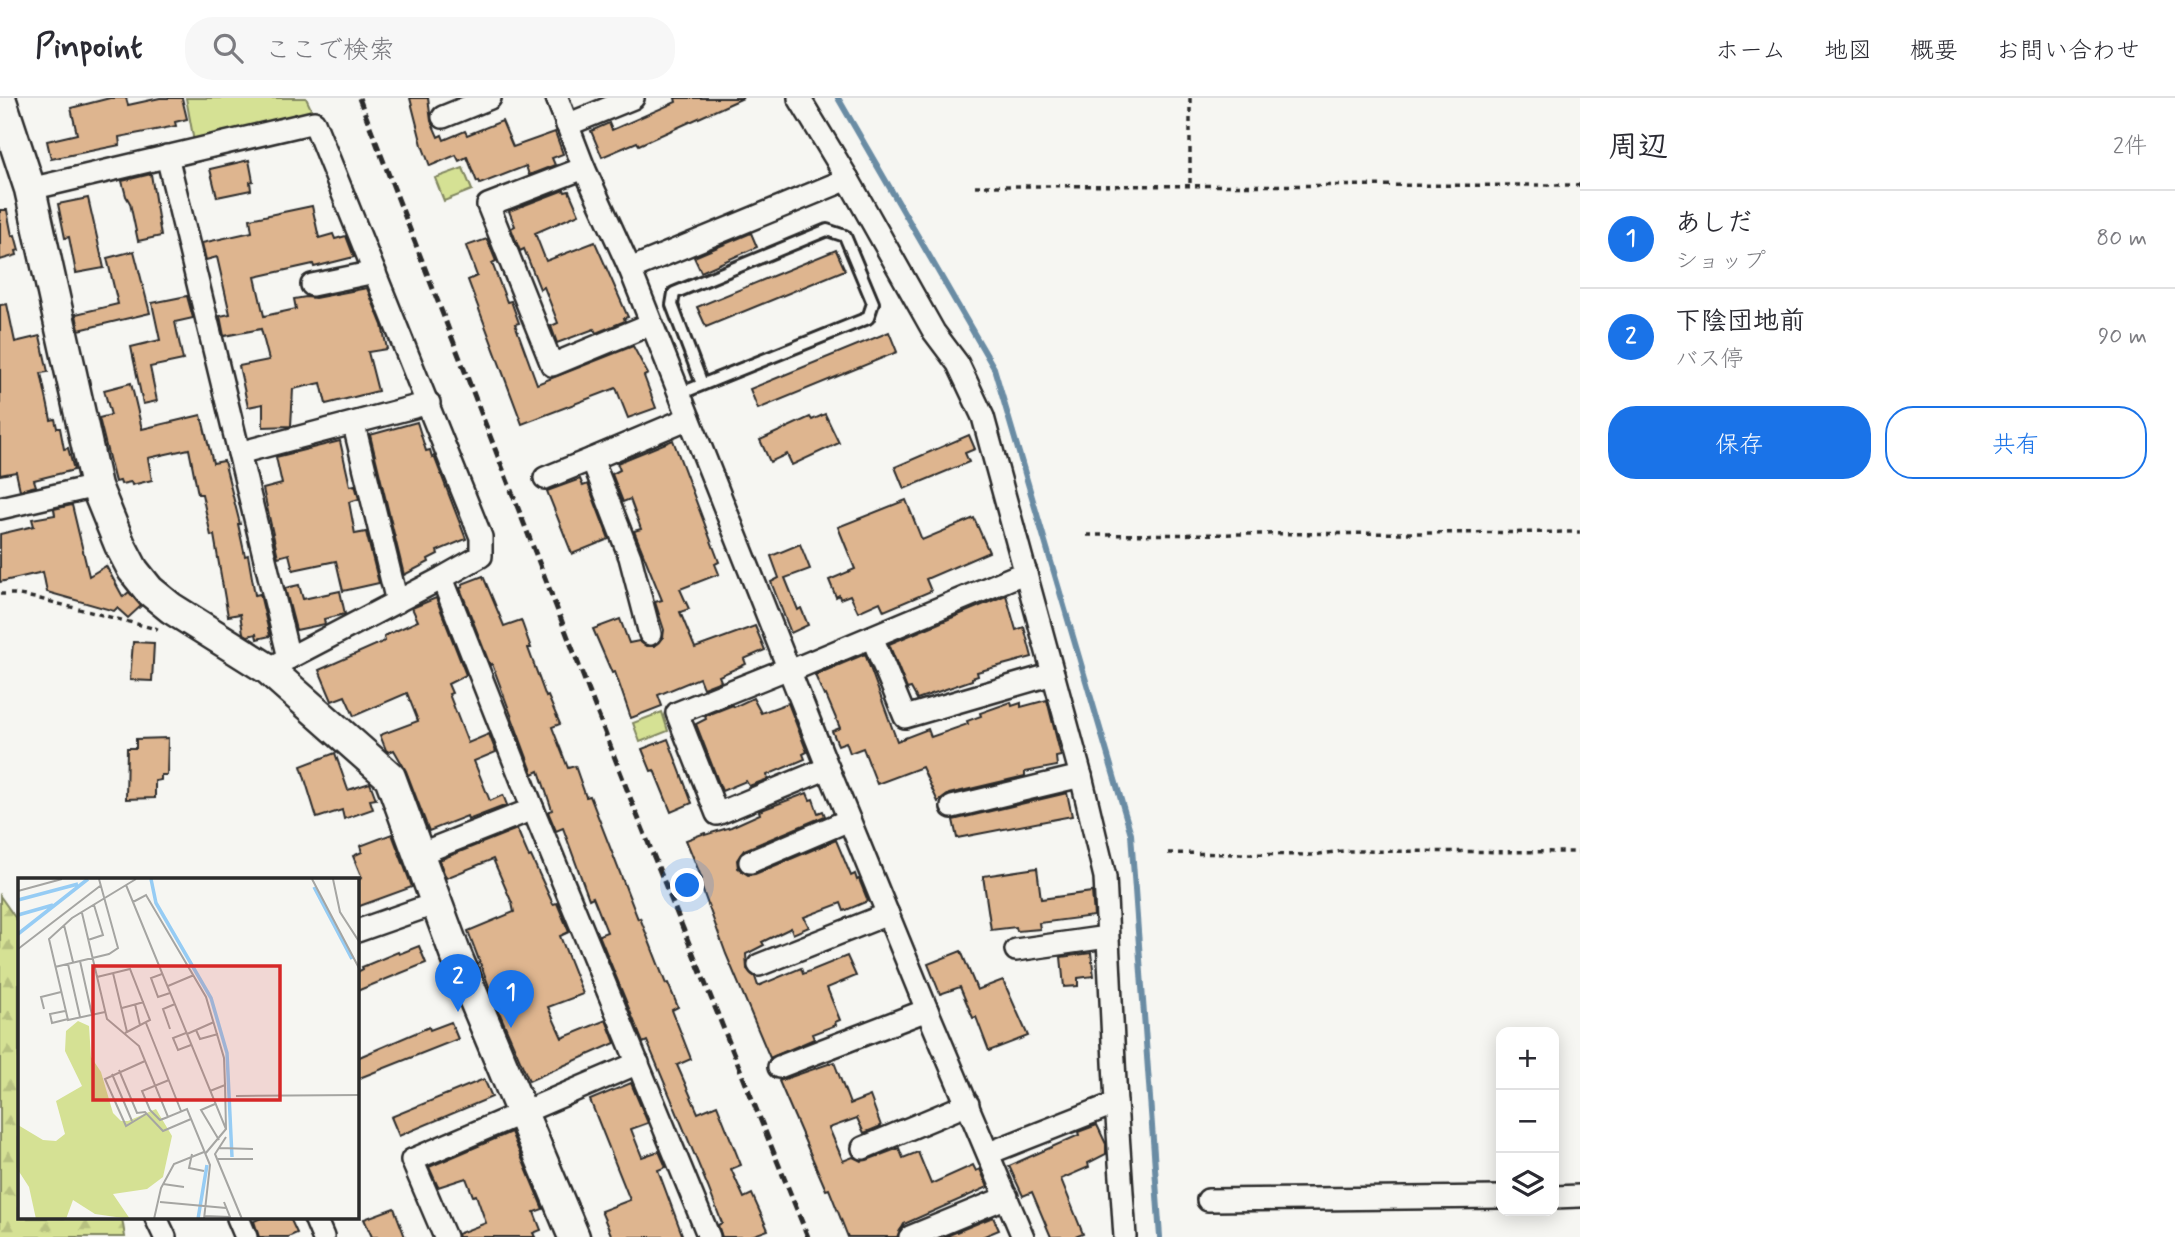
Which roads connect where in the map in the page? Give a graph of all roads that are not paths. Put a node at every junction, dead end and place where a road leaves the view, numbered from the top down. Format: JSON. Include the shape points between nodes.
{"nodes":[{"id":1,"x":0,"y":98,"type":"edge"},
{"id":2,"x":490,"y":98,"type":"edge"},
{"id":3,"x":557,"y":98,"type":"edge"},
{"id":4,"x":633,"y":98,"type":"edge"},
{"id":5,"x":799,"y":98,"type":"edge"},
{"id":6,"x":443,"y":117,"type":"dead end"},
{"id":7,"x":566,"y":125,"type":"junction"},
{"id":8,"x":167,"y":156,"type":"junction"},
{"id":9,"x":584,"y":168,"type":"junction"},
{"id":10,"x":848,"y":179,"type":"junction"},
{"id":11,"x":30,"y":189,"type":"junction"},
{"id":12,"x":630,"y":270,"type":"junction"},
{"id":13,"x":375,"y":272,"type":"junction"},
{"id":14,"x":312,"y":285,"type":"dead end"},
{"id":15,"x":651,"y":324,"type":"junction"},
{"id":16,"x":702,"y":384,"type":"junction"},
{"id":17,"x":679,"y":394,"type":"junction"},
{"id":18,"x":429,"y":403,"type":"junction"},
{"id":19,"x":689,"y":418,"type":"junction"},
{"id":20,"x":354,"y":425,"type":"junction"},
{"id":21,"x":239,"y":453,"type":"junction"},
{"id":22,"x":592,"y":459,"type":"junction"},
{"id":23,"x":545,"y":478,"type":"dead end"},
{"id":24,"x":96,"y":486,"type":"junction"},
{"id":25,"x":0,"y":508,"type":"edge"},
{"id":26,"x":1026,"y":572,"type":"junction"},
{"id":27,"x":442,"y":578,"type":"junction"},
{"id":28,"x":397,"y":602,"type":"junction"},
{"id":29,"x":650,"y":634,"type":"dead end"},
{"id":30,"x":872,"y":637,"type":"junction"},
{"id":31,"x":278,"y":664,"type":"junction"},
{"id":32,"x":790,"y":670,"type":"junction"},
{"id":33,"x":1053,"y":674,"type":"junction"},
{"id":34,"x":828,"y":768,"type":"junction"},
{"id":35,"x":1081,"y":776,"type":"junction"},
{"id":36,"x":952,"y":807,"type":"dead end"},
{"id":37,"x":533,"y":809,"type":"junction"},
{"id":38,"x":849,"y":820,"type":"junction"},
{"id":39,"x":419,"y":854,"type":"junction"},
{"id":40,"x":750,"y":862,"type":"dead end"},
{"id":41,"x":438,"y":903,"type":"junction"},
{"id":42,"x":888,"y":914,"type":"junction"},
{"id":43,"x":359,"y":930,"type":"edge"},
{"id":44,"x":1107,"y":937,"type":"junction"},
{"id":45,"x":1016,"y":950,"type":"dead end"},
{"id":46,"x":759,"y":965,"type":"dead end"},
{"id":47,"x":927,"y":1010,"type":"junction"},
{"id":48,"x":638,"y":1063,"type":"junction"},
{"id":49,"x":779,"y":1067,"type":"dead end"},
{"id":50,"x":1116,"y":1103,"type":"junction"},
{"id":51,"x":968,"y":1104,"type":"junction"},
{"id":52,"x":521,"y":1113,"type":"junction"},
{"id":53,"x":863,"y":1148,"type":"dead end"},
{"id":54,"x":989,"y":1153,"type":"junction"},
{"id":55,"x":1580,"y":1196,"type":"edge"},
{"id":56,"x":1496,"y":1197,"type":"edge"},
{"id":57,"x":1559,"y":1197,"type":"edge"},
{"id":58,"x":1007,"y":1198,"type":"junction"},
{"id":59,"x":1208,"y":1200,"type":"dead end"},
{"id":60,"x":157,"y":1220,"type":"edge"},
{"id":61,"x":240,"y":1220,"type":"edge"},
{"id":62,"x":316,"y":1220,"type":"edge"},
{"id":63,"x":165,"y":1237,"type":"edge"},
{"id":64,"x":246,"y":1237,"type":"edge"},
{"id":65,"x":323,"y":1237,"type":"edge"},
{"id":66,"x":445,"y":1237,"type":"edge"},
{"id":67,"x":574,"y":1237,"type":"edge"},
{"id":68,"x":709,"y":1237,"type":"edge"},
{"id":69,"x":910,"y":1237,"type":"edge"},
{"id":70,"x":1023,"y":1237,"type":"edge"},
{"id":71,"x":1125,"y":1237,"type":"edge"}],
"edges":[{"from":1,"to":11,"type":"street"},
{"from":2,"to":6,"type":"street"},
{"from":3,"to":7,"type":"street"},
{"from":4,"to":7,"type":"street"},
{"from":5,"to":10,"type":"street"},
{"from":7,"to":9,"type":"street"},
{"from":8,"to":11,"type":"street"},
{"from":8,"to":13,"type":"street","via":[[314,122]]},
{"from":8,"to":21,"type":"street"},
{"from":9,"to":12,"type":"street"},
{"from":9,"to":15,"type":"street","via":[[488,205],[552,365]]},
{"from":10,"to":12,"type":"street"},
{"from":10,"to":26,"type":"street","via":[[934,332],[958,364],[983,418]]},
{"from":11,"to":24,"type":"street"},
{"from":12,"to":15,"type":"street"},
{"from":13,"to":14,"type":"street"},
{"from":13,"to":18,"type":"street"},
{"from":15,"to":17,"type":"street"},
{"from":16,"to":16,"type":"lane","via":[[868,318],[873,303],[845,236],[827,230],[674,293],[672,305]]},
{"from":16,"to":17,"type":"lane"},
{"from":17,"to":19,"type":"street"},
{"from":18,"to":20,"type":"street"},
{"from":18,"to":27,"type":"street","via":[[481,537],[481,556]]},
{"from":19,"to":22,"type":"street"},
{"from":19,"to":32,"type":"street"},
{"from":20,"to":21,"type":"street"},
{"from":20,"to":28,"type":"street"},
{"from":21,"to":31,"type":"street"},
{"from":22,"to":23,"type":"street"},
{"from":22,"to":29,"type":"street","via":[[630,556]]},
{"from":24,"to":25,"type":"street"},
{"from":24,"to":31,"type":"street","via":[[108,521],[133,570],[149,590],[171,608]]},
{"from":26,"to":30,"type":"street"},
{"from":26,"to":33,"type":"street"},
{"from":27,"to":28,"type":"street"},
{"from":27,"to":37,"type":"street"},
{"from":28,"to":31,"type":"street"},
{"from":30,"to":32,"type":"street"},
{"from":30,"to":33,"type":"street","via":[[905,718]]},
{"from":31,"to":39,"type":"street","via":[[390,777]]},
{"from":32,"to":34,"type":"street"},
{"from":32,"to":34,"type":"street","via":[[677,713],[717,814]]},
{"from":33,"to":35,"type":"street"},
{"from":34,"to":38,"type":"street"},
{"from":35,"to":36,"type":"street"},
{"from":35,"to":44,"type":"street","via":[[1105,877]]},
{"from":37,"to":39,"type":"street"},
{"from":37,"to":48,"type":"street"},
{"from":38,"to":40,"type":"street"},
{"from":38,"to":42,"type":"street"},
{"from":39,"to":41,"type":"street"},
{"from":41,"to":43,"type":"street"},
{"from":41,"to":52,"type":"street"},
{"from":42,"to":46,"type":"street"},
{"from":42,"to":47,"type":"street"},
{"from":44,"to":45,"type":"street"},
{"from":44,"to":50,"type":"street"},
{"from":47,"to":49,"type":"street"},
{"from":47,"to":51,"type":"street"},
{"from":48,"to":52,"type":"street"},
{"from":48,"to":68,"type":"street"},
{"from":50,"to":54,"type":"street"},
{"from":50,"to":71,"type":"street"},
{"from":51,"to":53,"type":"street"},
{"from":51,"to":54,"type":"street"},
{"from":52,"to":66,"type":"street","via":[[412,1160]]},
{"from":52,"to":67,"type":"street"},
{"from":54,"to":58,"type":"street"},
{"from":55,"to":57,"type":"street"},
{"from":56,"to":59,"type":"street"},
{"from":58,"to":69,"type":"street"},
{"from":58,"to":70,"type":"street"},
{"from":60,"to":63,"type":"street"},
{"from":61,"to":64,"type":"street"},
{"from":62,"to":65,"type":"street"}]}
